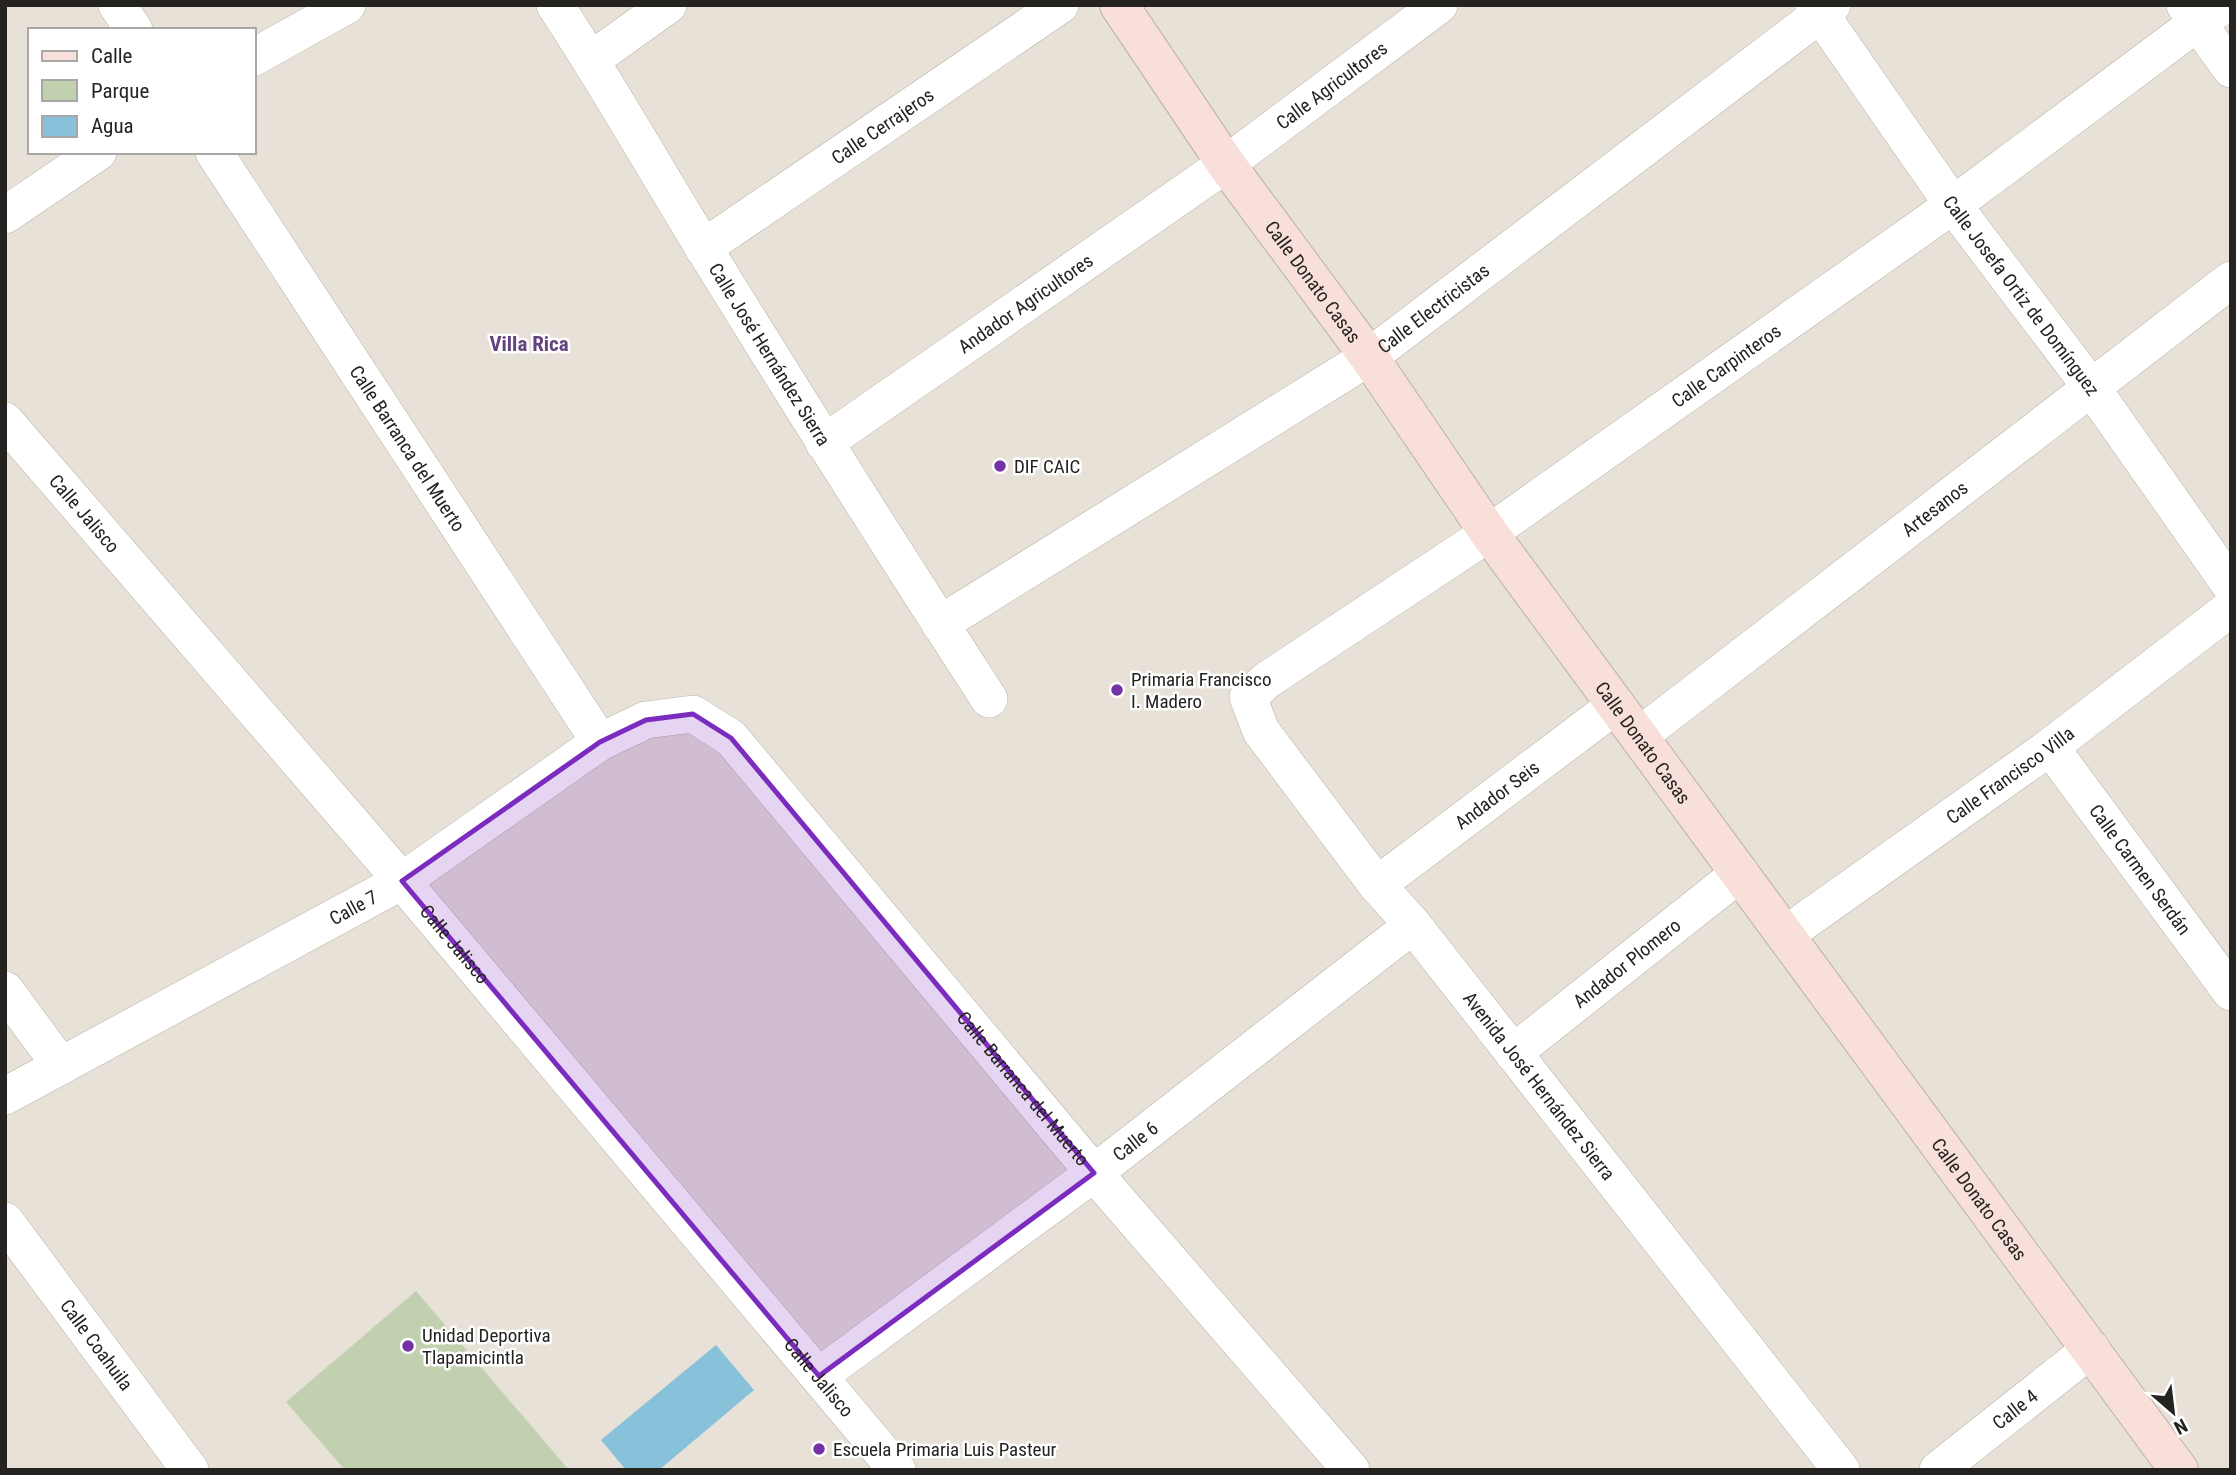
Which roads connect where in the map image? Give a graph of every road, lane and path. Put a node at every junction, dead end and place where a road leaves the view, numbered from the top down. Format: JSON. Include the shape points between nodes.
{"nodes":[{"id":1,"x":117,"y":5,"type":"edge"},
{"id":2,"x":347,"y":5,"type":"edge"},
{"id":3,"x":555,"y":5,"type":"edge"},
{"id":4,"x":668,"y":5,"type":"edge"},
{"id":5,"x":1060,"y":5,"type":"edge"},
{"id":6,"x":1119,"y":5,"type":"edge"},
{"id":7,"x":1439,"y":5,"type":"edge"},
{"id":8,"x":1822,"y":8,"type":"edge"},
{"id":9,"x":2202,"y":11,"type":"edge"},
{"id":10,"x":133,"y":28,"type":"edge"},
{"id":11,"x":256,"y":56,"type":"edge"},
{"id":12,"x":591,"y":60,"type":"junction"},
{"id":13,"x":2231,"y":69,"type":"edge"},
{"id":14,"x":95,"y":154,"type":"edge"},
{"id":15,"x":215,"y":154,"type":"edge"},
{"id":16,"x":1226,"y":164,"type":"junction"},
{"id":17,"x":1953,"y":205,"type":"junction"},
{"id":18,"x":5,"y":215,"type":"edge"},
{"id":19,"x":704,"y":248,"type":"junction"},
{"id":20,"x":2231,"y":280,"type":"edge"},
{"id":21,"x":1369,"y":357,"type":"junction"},
{"id":22,"x":2091,"y":387,"type":"junction"},
{"id":23,"x":5,"y":421,"type":"edge"},
{"id":24,"x":824,"y":443,"type":"junction"},
{"id":25,"x":1489,"y":533,"type":"junction"},
{"id":26,"x":2231,"y":586,"type":"edge"},
{"id":27,"x":2231,"y":608,"type":"edge"},
{"id":28,"x":940,"y":624,"type":"junction"},
{"id":29,"x":1248,"y":696,"type":"joint"},
{"id":30,"x":989,"y":699,"type":"dead end"},
{"id":31,"x":1616,"y":705,"type":"junction"},
{"id":32,"x":693,"y":714,"type":"joint"},
{"id":33,"x":1639,"y":736,"type":"junction"},
{"id":34,"x":600,"y":742,"type":"junction"},
{"id":35,"x":2050,"y":747,"type":"junction"},
{"id":36,"x":1740,"y":873,"type":"junction"},
{"id":37,"x":402,"y":881,"type":"junction"},
{"id":38,"x":1377,"y":885,"type":"junction"},
{"id":39,"x":1413,"y":925,"type":"junction"},
{"id":40,"x":1785,"y":934,"type":"junction"},
{"id":41,"x":5,"y":990,"type":"edge"},
{"id":42,"x":2231,"y":992,"type":"edge"},
{"id":43,"x":1513,"y":1053,"type":"junction"},
{"id":44,"x":61,"y":1066,"type":"junction"},
{"id":45,"x":5,"y":1096,"type":"edge"},
{"id":46,"x":1094,"y":1173,"type":"junction"},
{"id":47,"x":5,"y":1220,"type":"edge"},
{"id":48,"x":2091,"y":1349,"type":"junction"},
{"id":49,"x":819,"y":1376,"type":"junction"},
{"id":50,"x":190,"y":1470,"type":"edge"},
{"id":51,"x":897,"y":1470,"type":"edge"},
{"id":52,"x":1351,"y":1470,"type":"edge"},
{"id":53,"x":1841,"y":1470,"type":"edge"},
{"id":54,"x":1938,"y":1470,"type":"edge"},
{"id":55,"x":2179,"y":1470,"type":"edge"}],
"edges":[{"from":1,"to":10,"type":"street"},
{"from":2,"to":11,"type":"street"},
{"from":3,"to":12,"type":"street","name":"Calle José Hernández Sierra"},
{"from":4,"to":12,"type":"street"},
{"from":5,"to":19,"type":"street","name":"Calle Cerrajeros"},
{"from":6,"to":16,"type":"street","name":"Calle Donato Casas"},
{"from":7,"to":16,"type":"street","name":"Calle Agricultores"},
{"from":8,"to":17,"type":"street","name":"Calle Josefa Ortiz de Domínguez"},
{"from":8,"to":21,"type":"street","name":"Calle Electricistas"},
{"from":9,"to":13,"type":"street"},
{"from":9,"to":17,"type":"street","name":"Calle Carpinteros"},
{"from":12,"to":19,"type":"street","name":"Calle José Hernández Sierra"},
{"from":14,"to":18,"type":"street"},
{"from":15,"to":34,"type":"street","name":"Calle Barranca del Muerto"},
{"from":16,"to":21,"type":"street","name":"Calle Donato Casas"},
{"from":16,"to":24,"type":"street","name":"Andador Agricultores"},
{"from":17,"to":22,"type":"street","name":"Calle Josefa Ortiz de Domínguez"},
{"from":17,"to":25,"type":"street","name":"Calle Carpinteros"},
{"from":19,"to":24,"type":"street","name":"Calle José Hernández Sierra"},
{"from":20,"to":22,"type":"street","name":"Artesanos"},
{"from":21,"to":25,"type":"street","name":"Calle Donato Casas"},
{"from":21,"to":28,"type":"street","name":"Calle Electricistas"},
{"from":22,"to":26,"type":"street","name":"Calle Josefa Ortiz de Domínguez"},
{"from":22,"to":33,"type":"street","name":"Artesanos"},
{"from":23,"to":37,"type":"street","name":"Calle Jalisco"},
{"from":24,"to":28,"type":"street","name":"Calle José Hernández Sierra"},
{"from":25,"to":29,"type":"street","name":"Calle Carpinteros"},
{"from":25,"to":31,"type":"street","name":"Calle Donato Casas"},
{"from":27,"to":35,"type":"street","name":"Calle Francisco Villa"},
{"from":28,"to":30,"type":"street","name":"Calle José Hernández Sierra"},
{"from":29,"to":38,"type":"street","name":"Avenida José Hernández Sierra","via":[[1261,732]]},
{"from":31,"to":33,"type":"street","name":"Calle Donato Casas"},
{"from":31,"to":38,"type":"street","name":"Andador Seis"},
{"from":32,"to":34,"type":"street","name":"Calle 7","via":[[646,720]]},
{"from":32,"to":46,"type":"street","name":"Calle Barranca del Muerto","via":[[731,738]]},
{"from":33,"to":36,"type":"street","name":"Calle Donato Casas"},
{"from":34,"to":37,"type":"street","name":"Calle 7"},
{"from":35,"to":40,"type":"street","name":"Calle Francisco Villa"},
{"from":35,"to":42,"type":"street","name":"Calle Carmen Serdán"},
{"from":36,"to":40,"type":"street","name":"Calle Donato Casas"},
{"from":36,"to":43,"type":"street","name":"Andador Plomero"},
{"from":37,"to":44,"type":"street","name":"Calle 7"},
{"from":37,"to":49,"type":"street","name":"Calle Jalisco"},
{"from":38,"to":39,"type":"street","name":"Avenida José Hernández Sierra"},
{"from":39,"to":43,"type":"street","name":"Avenida José Hernández Sierra"},
{"from":39,"to":46,"type":"street","name":"Calle 6"},
{"from":40,"to":48,"type":"street","name":"Calle Donato Casas"},
{"from":41,"to":44,"type":"street"},
{"from":43,"to":53,"type":"street","name":"Avenida José Hernández Sierra"},
{"from":44,"to":45,"type":"street","name":"Calle 7"},
{"from":46,"to":49,"type":"street","name":"Calle 6"},
{"from":46,"to":52,"type":"street","name":"Calle Barranca del Muerto"},
{"from":47,"to":50,"type":"street","name":"Calle Coahuila"},
{"from":48,"to":54,"type":"street","name":"Calle 4"},
{"from":48,"to":55,"type":"street","name":"Calle Donato Casas"},
{"from":49,"to":51,"type":"street","name":"Calle Jalisco"}]}
